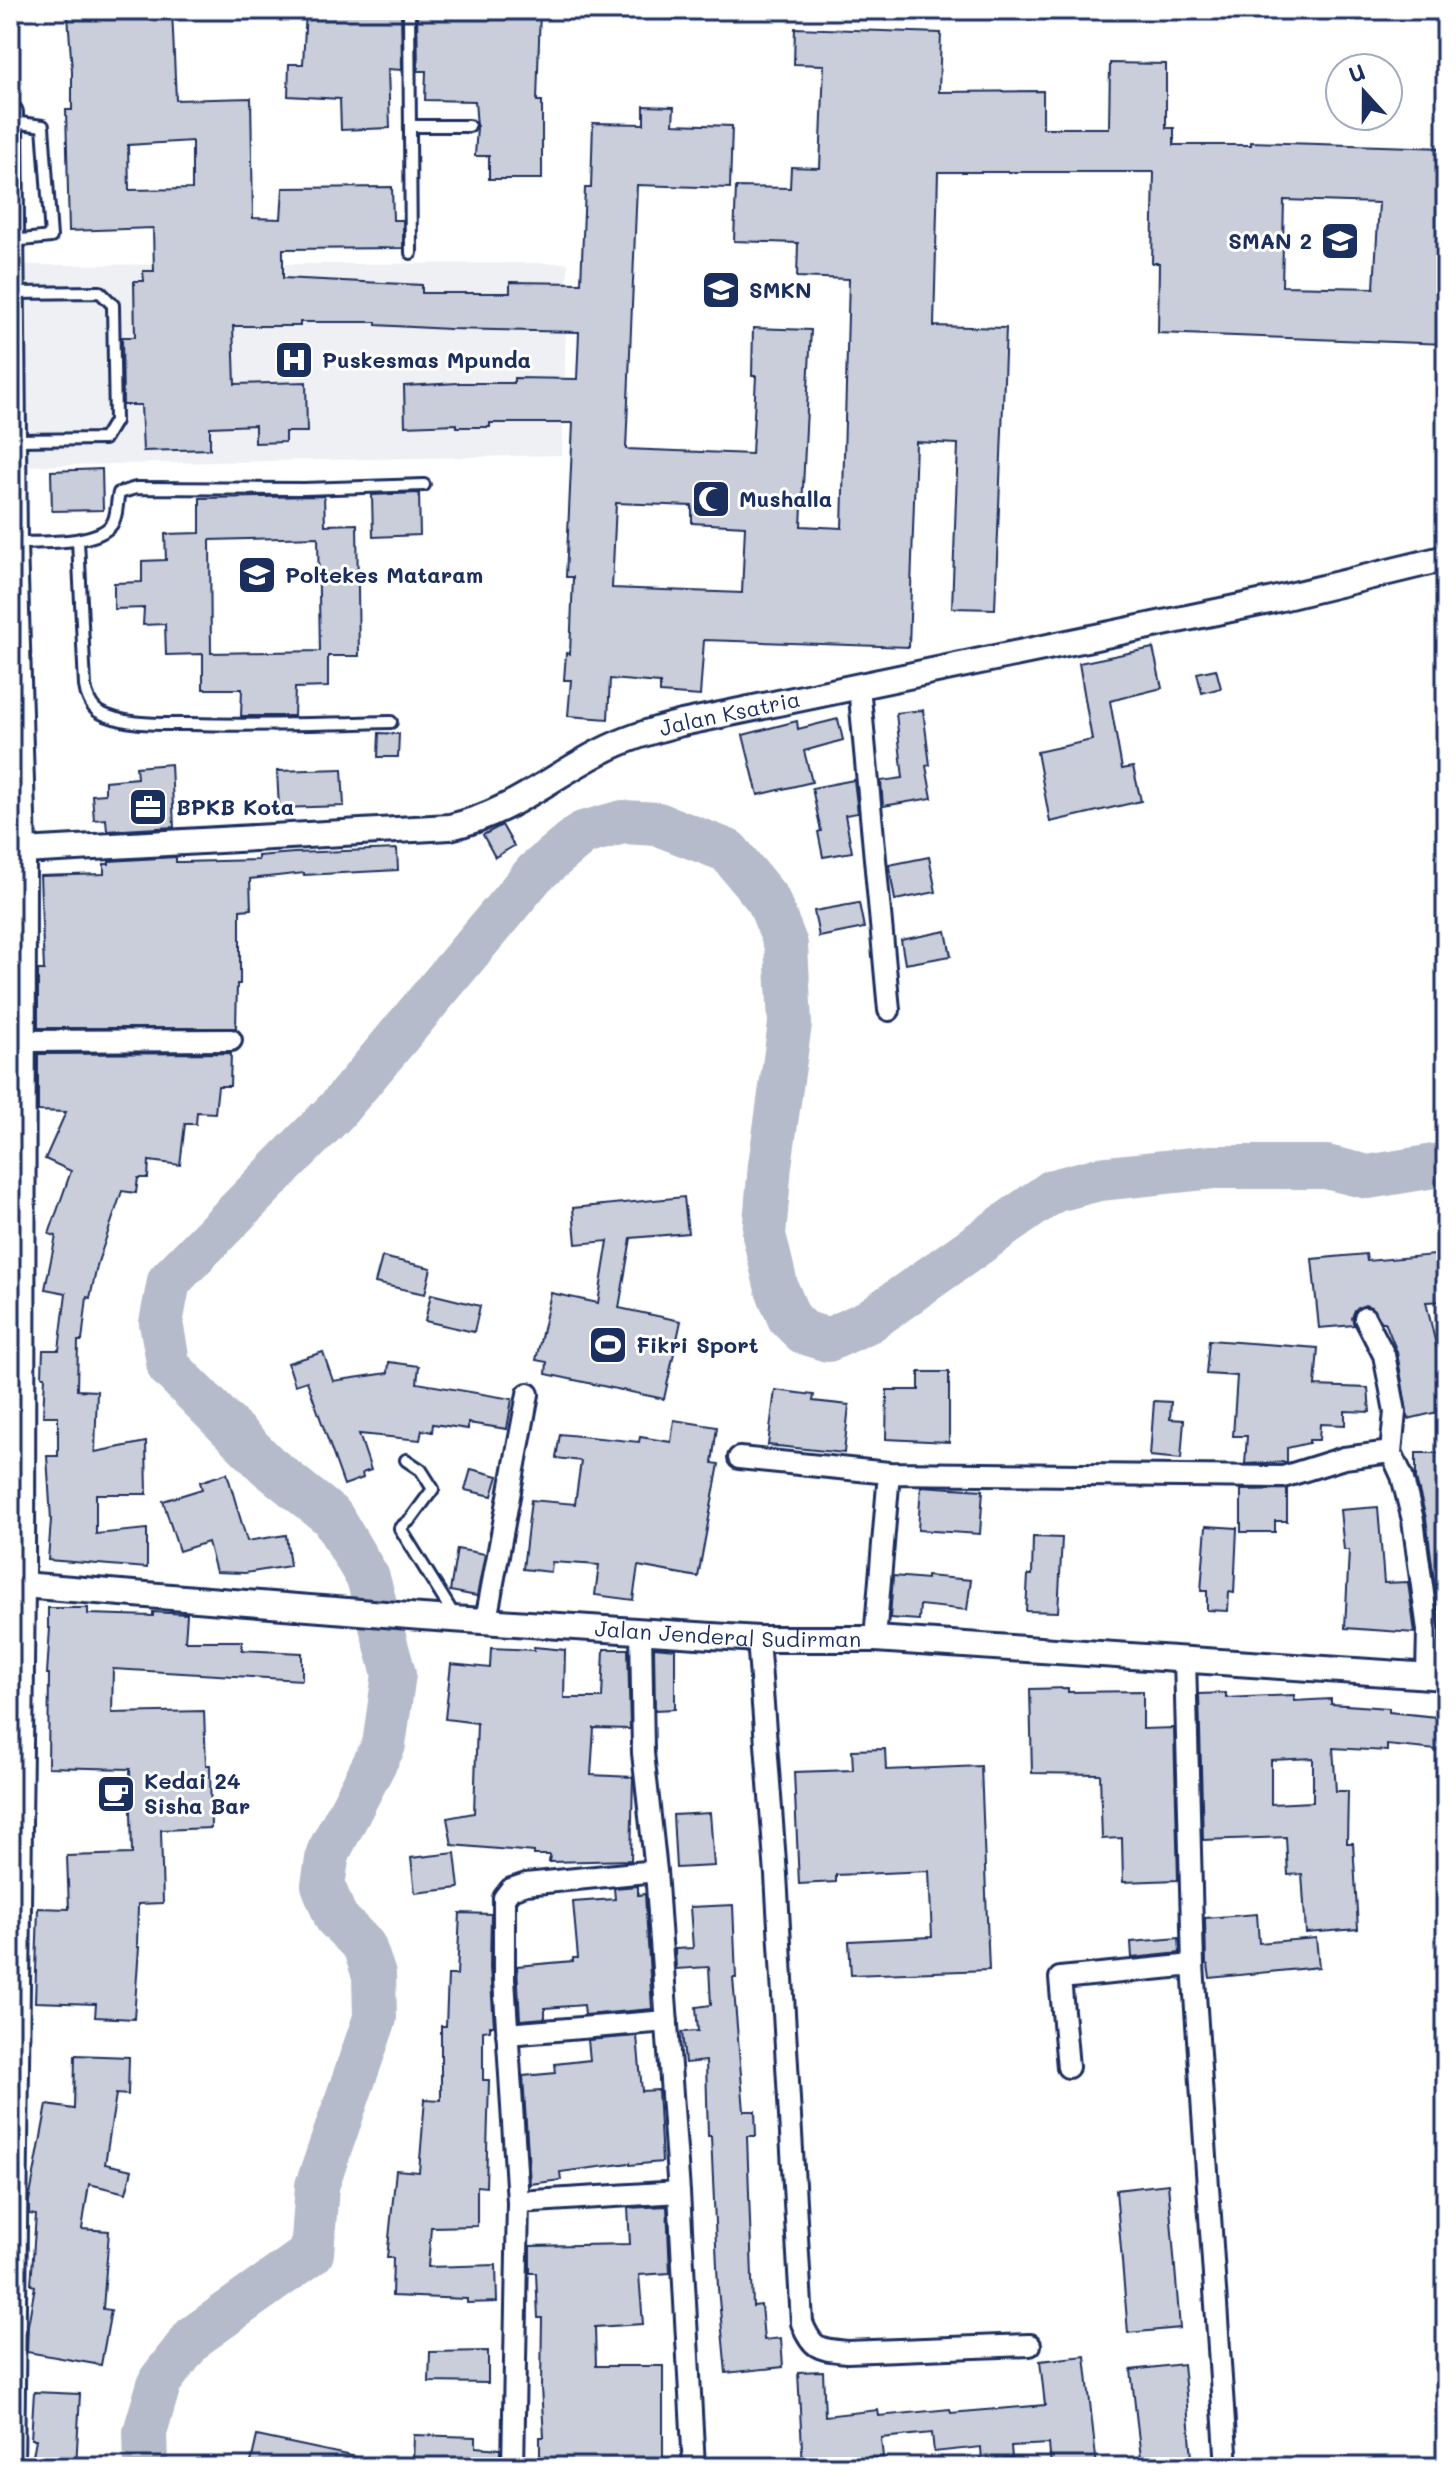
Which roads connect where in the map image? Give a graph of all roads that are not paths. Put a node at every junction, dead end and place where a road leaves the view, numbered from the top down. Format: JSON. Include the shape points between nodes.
{"nodes":[{"id":1,"x":409,"y":10,"type":"edge"},
{"id":2,"x":10,"y":113,"type":"edge"},
{"id":3,"x":10,"y":122,"type":"edge"},
{"id":4,"x":411,"y":126,"type":"junction"},
{"id":5,"x":469,"y":126,"type":"dead end"},
{"id":6,"x":12,"y":241,"type":"edge"},
{"id":7,"x":411,"y":253,"type":"dead end"},
{"id":8,"x":12,"y":293,"type":"junction"},
{"id":9,"x":11,"y":359,"type":"edge"},
{"id":10,"x":14,"y":440,"type":"junction"},
{"id":11,"x":424,"y":485,"type":"dead end"},
{"id":12,"x":78,"y":540,"type":"junction"},
{"id":13,"x":14,"y":543,"type":"junction"},
{"id":14,"x":1446,"y":558,"type":"edge"},
{"id":15,"x":859,"y":686,"type":"junction"},
{"id":16,"x":391,"y":722,"type":"dead end"},
{"id":17,"x":14,"y":731,"type":"edge"},
{"id":18,"x":23,"y":851,"type":"junction"},
{"id":19,"x":889,"y":1010,"type":"dead end"},
{"id":20,"x":231,"y":1040,"type":"dead end"},
{"id":21,"x":22,"y":1041,"type":"junction"},
{"id":22,"x":16,"y":1112,"type":"edge"},
{"id":23,"x":16,"y":1285,"type":"edge"},
{"id":24,"x":1365,"y":1318,"type":"dead end"},
{"id":25,"x":528,"y":1394,"type":"dead end"},
{"id":26,"x":1391,"y":1452,"type":"junction"},
{"id":27,"x":739,"y":1458,"type":"dead end"},
{"id":28,"x":406,"y":1460,"type":"dead end"},
{"id":29,"x":889,"y":1473,"type":"junction"},
{"id":30,"x":16,"y":1586,"type":"edge"},
{"id":31,"x":456,"y":1618,"type":"junction"},
{"id":32,"x":486,"y":1620,"type":"junction"},
{"id":33,"x":641,"y":1630,"type":"junction"},
{"id":34,"x":758,"y":1639,"type":"junction"},
{"id":35,"x":875,"y":1639,"type":"junction"},
{"id":36,"x":1185,"y":1659,"type":"junction"},
{"id":37,"x":1436,"y":1676,"type":"edge"},
{"id":38,"x":656,"y":1871,"type":"junction"},
{"id":39,"x":1193,"y":1965,"type":"junction"},
{"id":40,"x":667,"y":2021,"type":"junction"},
{"id":41,"x":507,"y":2034,"type":"junction"},
{"id":42,"x":1068,"y":2067,"type":"dead end"},
{"id":43,"x":12,"y":2174,"type":"edge"},
{"id":44,"x":679,"y":2192,"type":"junction"},
{"id":45,"x":518,"y":2202,"type":"junction"},
{"id":46,"x":1030,"y":2345,"type":"dead end"},
{"id":47,"x":11,"y":2467,"type":"edge"},
{"id":48,"x":513,"y":2467,"type":"edge"},
{"id":49,"x":694,"y":2467,"type":"edge"},
{"id":50,"x":1227,"y":2467,"type":"edge"}],
"edges":[{"from":1,"to":4,"type":"lane"},
{"from":2,"to":3,"type":"street"},
{"from":3,"to":6,"type":"street"},
{"from":3,"to":6,"type":"lane","via":[[43,126],[51,237]]},
{"from":4,"to":5,"type":"lane"},
{"from":4,"to":7,"type":"lane"},
{"from":6,"to":8,"type":"street"},
{"from":8,"to":9,"type":"street"},
{"from":8,"to":10,"type":"lane","via":[[100,292],[113,305],[115,421],[104,439]]},
{"from":9,"to":10,"type":"street"},
{"from":10,"to":13,"type":"street"},
{"from":11,"to":12,"type":"lane","via":[[126,490],[117,496],[111,525]]},
{"from":12,"to":13,"type":"lane"},
{"from":12,"to":16,"type":"lane","via":[[85,686],[98,711],[152,723]]},
{"from":13,"to":17,"type":"street"},
{"from":14,"to":15,"type":"street","name":"Jalan Ksatria","via":[[1269,601]]},
{"from":15,"to":18,"type":"street","name":"Jalan Ksatria","via":[[632,736],[506,808],[450,827]]},
{"from":15,"to":19,"type":"street"},
{"from":17,"to":18,"type":"street"},
{"from":18,"to":21,"type":"street"},
{"from":20,"to":21,"type":"street"},
{"from":21,"to":22,"type":"street"},
{"from":22,"to":23,"type":"street"},
{"from":23,"to":30,"type":"street"},
{"from":24,"to":26,"type":"street","via":[[1384,1355],[1391,1390]]},
{"from":25,"to":32,"type":"street"},
{"from":26,"to":29,"type":"street","via":[[1344,1458],[1283,1477]]},
{"from":26,"to":37,"type":"street","via":[[1413,1520]]},
{"from":27,"to":29,"type":"street"},
{"from":28,"to":31,"type":"lane","via":[[421,1470],[433,1489],[400,1528]]},
{"from":29,"to":35,"type":"street"},
{"from":30,"to":31,"type":"street","name":"Jalan Jenderal Sudirman"},
{"from":30,"to":43,"type":"street"},
{"from":31,"to":32,"type":"street","name":"Jalan Jenderal Sudirman"},
{"from":32,"to":33,"type":"street","name":"Jalan Jenderal Sudirman"},
{"from":33,"to":34,"type":"street","name":"Jalan Jenderal Sudirman"},
{"from":33,"to":38,"type":"street","via":[[643,1753]]},
{"from":34,"to":35,"type":"street","name":"Jalan Jenderal Sudirman"},
{"from":34,"to":46,"type":"street","via":[[802,2323],[816,2347],[847,2352]]},
{"from":35,"to":36,"type":"street","name":"Jalan Jenderal Sudirman"},
{"from":36,"to":37,"type":"street","name":"Jalan Jenderal Sudirman"},
{"from":36,"to":39,"type":"street"},
{"from":38,"to":40,"type":"street"},
{"from":38,"to":41,"type":"street","via":[[543,1881],[507,1892]]},
{"from":39,"to":42,"type":"street","via":[[1060,1978]]},
{"from":39,"to":50,"type":"street"},
{"from":40,"to":41,"type":"street"},
{"from":40,"to":44,"type":"street"},
{"from":41,"to":45,"type":"street"},
{"from":43,"to":47,"type":"street"},
{"from":44,"to":45,"type":"street"},
{"from":44,"to":49,"type":"street"},
{"from":45,"to":48,"type":"street"}]}
